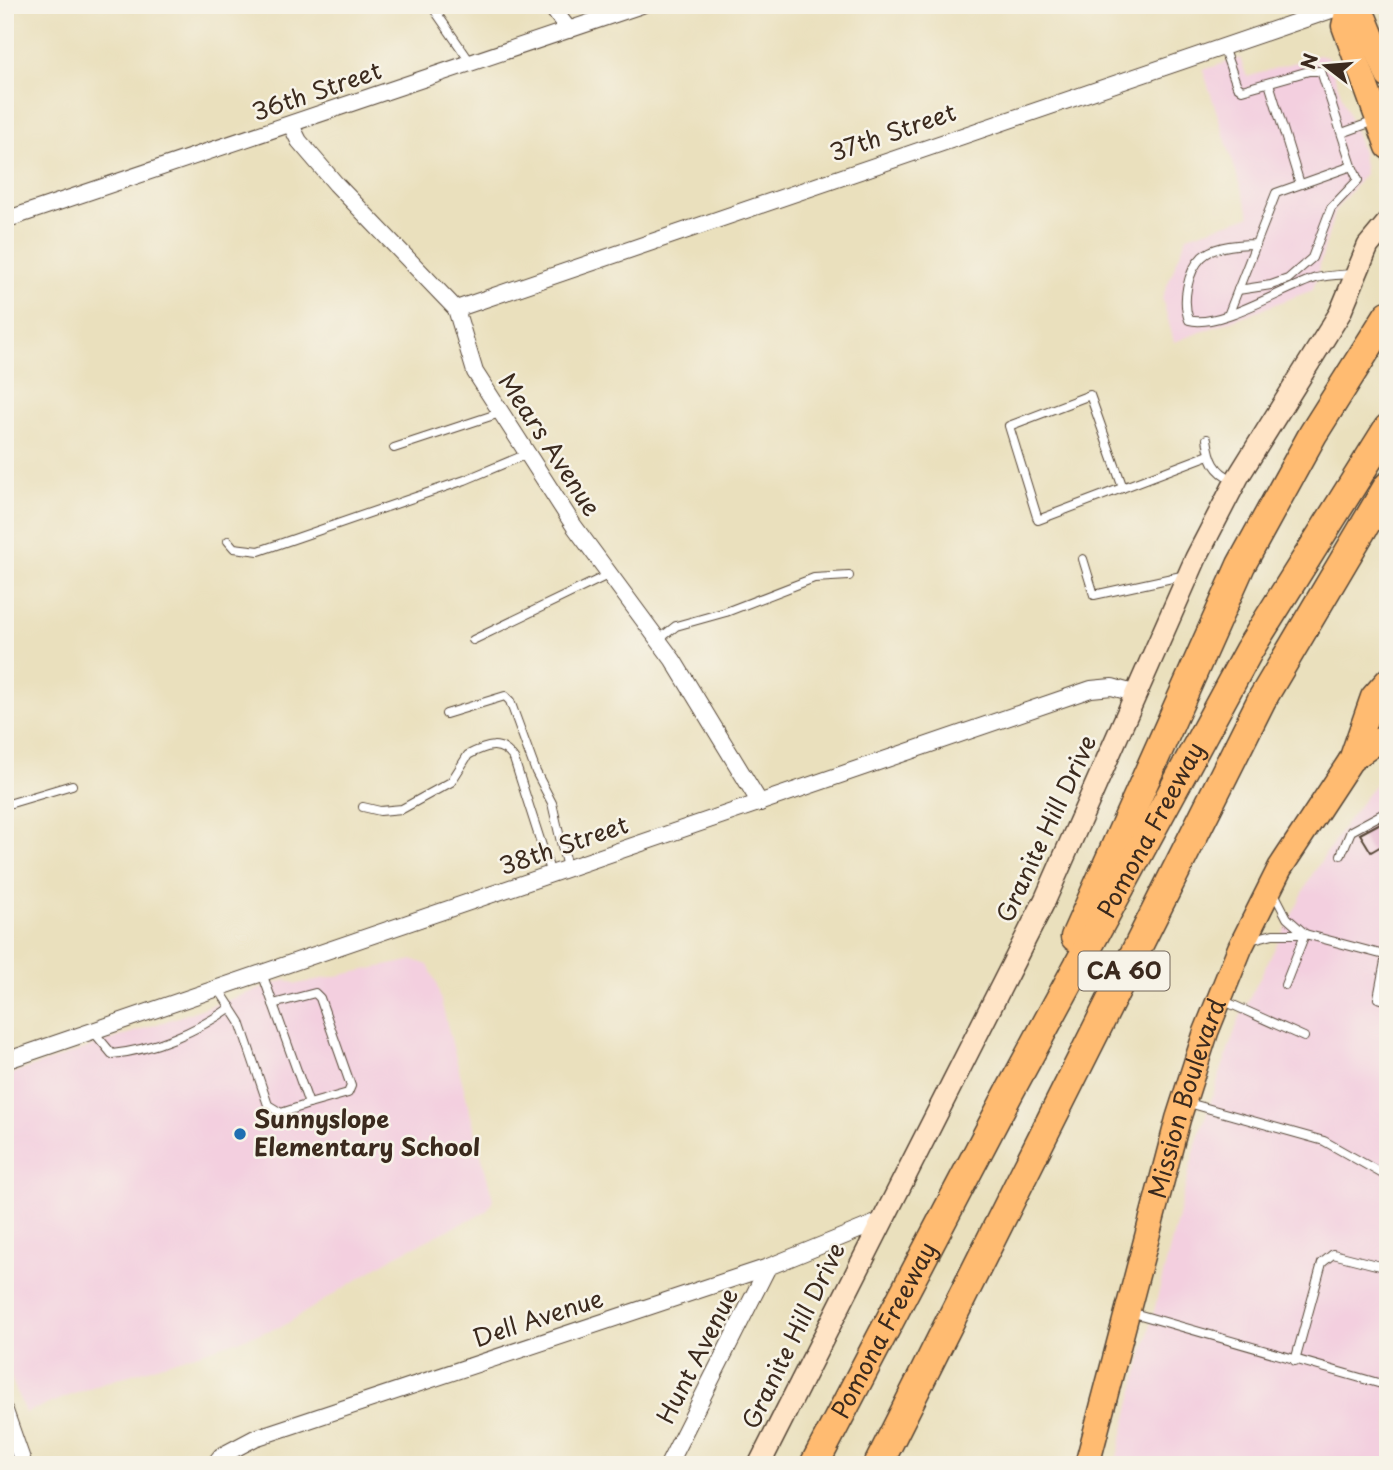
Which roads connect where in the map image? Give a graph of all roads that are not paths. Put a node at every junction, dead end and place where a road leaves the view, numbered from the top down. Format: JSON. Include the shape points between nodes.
{"nodes":[{"id":1,"x":431,"y":5,"type":"edge"},
{"id":2,"x":550,"y":5,"type":"edge"},
{"id":3,"x":642,"y":5,"type":"edge"},
{"id":4,"x":1348,"y":5,"type":"edge"},
{"id":5,"x":569,"y":30,"type":"junction"},
{"id":6,"x":1223,"y":47,"type":"junction"},
{"id":7,"x":471,"y":63,"type":"junction"},
{"id":8,"x":1388,"y":76,"type":"edge"},
{"id":9,"x":1269,"y":83,"type":"junction"},
{"id":10,"x":1378,"y":120,"type":"junction"},
{"id":11,"x":291,"y":125,"type":"junction"},
{"id":12,"x":1342,"y":132,"type":"junction"},
{"id":13,"x":1388,"y":147,"type":"edge"},
{"id":14,"x":1352,"y":166,"type":"junction"},
{"id":15,"x":1300,"y":184,"type":"junction"},
{"id":16,"x":5,"y":220,"type":"edge"},
{"id":17,"x":1388,"y":222,"type":"edge"},
{"id":18,"x":1256,"y":243,"type":"junction"},
{"id":19,"x":1357,"y":274,"type":"junction"},
{"id":20,"x":1238,"y":290,"type":"junction"},
{"id":21,"x":456,"y":309,"type":"junction"},
{"id":22,"x":1229,"y":313,"type":"junction"},
{"id":23,"x":1388,"y":315,"type":"edge"},
{"id":24,"x":500,"y":413,"type":"junction"},
{"id":25,"x":1388,"y":428,"type":"edge"},
{"id":26,"x":1206,"y":439,"type":"dead end"},
{"id":27,"x":394,"y":448,"type":"dead end"},
{"id":28,"x":527,"y":454,"type":"junction"},
{"id":29,"x":1209,"y":455,"type":"junction"},
{"id":30,"x":1236,"y":481,"type":"junction"},
{"id":31,"x":1388,"y":486,"type":"edge"},
{"id":32,"x":1123,"y":488,"type":"junction"},
{"id":33,"x":228,"y":541,"type":"dead end"},
{"id":34,"x":1083,"y":559,"type":"dead end"},
{"id":35,"x":610,"y":574,"type":"junction"},
{"id":36,"x":1189,"y":574,"type":"junction"},
{"id":37,"x":849,"y":576,"type":"dead end"},
{"id":38,"x":473,"y":640,"type":"dead end"},
{"id":39,"x":658,"y":640,"type":"junction"},
{"id":40,"x":1388,"y":680,"type":"edge"},
{"id":41,"x":1138,"y":694,"type":"junction"},
{"id":42,"x":446,"y":714,"type":"dead end"},
{"id":43,"x":1388,"y":734,"type":"edge"},
{"id":44,"x":1351,"y":760,"type":"junction"},
{"id":45,"x":72,"y":785,"type":"dead end"},
{"id":46,"x":760,"y":803,"type":"junction"},
{"id":47,"x":5,"y":805,"type":"edge"},
{"id":48,"x":363,"y":807,"type":"dead end"},
{"id":49,"x":1388,"y":811,"type":"edge"},
{"id":50,"x":1341,"y":855,"type":"dead end"},
{"id":51,"x":567,"y":868,"type":"junction"},
{"id":52,"x":551,"y":874,"type":"junction"},
{"id":53,"x":1271,"y":886,"type":"junction"},
{"id":54,"x":1304,"y":934,"type":"junction"},
{"id":55,"x":1243,"y":941,"type":"junction"},
{"id":56,"x":1387,"y":956,"type":"edge"},
{"id":57,"x":262,"y":973,"type":"junction"},
{"id":58,"x":1285,"y":985,"type":"dead end"},
{"id":59,"x":218,"y":988,"type":"junction"},
{"id":60,"x":1219,"y":999,"type":"junction"},
{"id":61,"x":1388,"y":1000,"type":"edge"},
{"id":62,"x":273,"y":1004,"type":"junction"},
{"id":63,"x":231,"y":1007,"type":"junction"},
{"id":64,"x":93,"y":1031,"type":"junction"},
{"id":65,"x":1304,"y":1037,"type":"dead end"},
{"id":66,"x":5,"y":1061,"type":"edge"},
{"id":67,"x":1010,"y":1091,"type":"junction"},
{"id":68,"x":1183,"y":1102,"type":"junction"},
{"id":69,"x":309,"y":1104,"type":"junction"},
{"id":70,"x":1388,"y":1177,"type":"edge"},
{"id":71,"x":880,"y":1222,"type":"junction"},
{"id":72,"x":768,"y":1267,"type":"junction"},
{"id":73,"x":1388,"y":1268,"type":"edge"},
{"id":74,"x":1127,"y":1311,"type":"junction"},
{"id":75,"x":1295,"y":1361,"type":"junction"},
{"id":76,"x":1385,"y":1385,"type":"dead end"},
{"id":77,"x":5,"y":1411,"type":"edge"},
{"id":78,"x":24,"y":1465,"type":"edge"},
{"id":79,"x":214,"y":1465,"type":"edge"},
{"id":80,"x":668,"y":1465,"type":"edge"},
{"id":81,"x":759,"y":1465,"type":"edge"},
{"id":82,"x":814,"y":1465,"type":"edge"},
{"id":83,"x":878,"y":1465,"type":"edge"},
{"id":84,"x":1087,"y":1465,"type":"edge"}],
"edges":[{"from":1,"to":7,"type":"lane"},
{"from":2,"to":5,"type":"street"},
{"from":3,"to":5,"type":"street","name":"36th Street"},
{"from":4,"to":6,"type":"street","name":"37th Street"},
{"from":4,"to":8,"type":"main road","via":[[1365,19]]},
{"from":4,"to":10,"type":"main road","via":[[1344,26]]},
{"from":5,"to":7,"type":"street","name":"36th Street"},
{"from":6,"to":9,"type":"lane","via":[[1242,90]]},
{"from":6,"to":21,"type":"street","name":"37th Street"},
{"from":7,"to":11,"type":"street","name":"36th Street"},
{"from":9,"to":12,"type":"lane","via":[[1321,71]]},
{"from":9,"to":15,"type":"lane"},
{"from":10,"to":12,"type":"lane"},
{"from":10,"to":13,"type":"main road"},
{"from":11,"to":16,"type":"street","name":"36th Street"},
{"from":11,"to":21,"type":"street","name":"Mears Avenue","via":[[336,184]]},
{"from":12,"to":14,"type":"lane"},
{"from":14,"to":15,"type":"lane"},
{"from":14,"to":20,"type":"lane","via":[[1358,180],[1331,208],[1312,258],[1288,279]]},
{"from":15,"to":18,"type":"lane","via":[[1276,193]]},
{"from":17,"to":19,"type":"street","name":"Granite Hill Drive","via":[[1368,246]]},
{"from":18,"to":20,"type":"lane"},
{"from":18,"to":22,"type":"lane","via":[[1212,251],[1201,258],[1186,288],[1189,320],[1199,323]]},
{"from":19,"to":22,"type":"lane","via":[[1314,279]]},
{"from":19,"to":30,"type":"street","name":"Granite Hill Drive","via":[[1340,313]]},
{"from":20,"to":22,"type":"lane"},
{"from":21,"to":24,"type":"street","name":"Mears Avenue","via":[[475,372]]},
{"from":23,"to":67,"type":"highway","via":[[1313,434],[1241,565]]},
{"from":24,"to":27,"type":"lane"},
{"from":24,"to":28,"type":"street","name":"Mears Avenue"},
{"from":25,"to":67,"type":"highway","name":"Pomona Freeway","number":"CA 60","via":[[1249,650]]},
{"from":26,"to":29,"type":"lane"},
{"from":28,"to":33,"type":"lane","via":[[259,551],[234,548]]},
{"from":28,"to":35,"type":"street","name":"Mears Avenue"},
{"from":29,"to":30,"type":"lane","via":[[1219,474]]},
{"from":29,"to":32,"type":"lane"},
{"from":30,"to":36,"type":"street","name":"Granite Hill Drive"},
{"from":31,"to":83,"type":"highway","name":"Pomona Freeway","number":"CA 60","via":[[1262,699]]},
{"from":32,"to":32,"type":"lane","via":[[1038,520],[1009,426],[1090,395]]},
{"from":34,"to":36,"type":"lane","via":[[1094,595]]},
{"from":35,"to":38,"type":"lane"},
{"from":35,"to":39,"type":"street","name":"Mears Avenue"},
{"from":36,"to":41,"type":"street","name":"Granite Hill Drive"},
{"from":37,"to":39,"type":"lane","via":[[814,578],[676,626]]},
{"from":39,"to":46,"type":"street","name":"Mears Avenue"},
{"from":40,"to":44,"type":"main road","name":"Mission Boulevard","via":[[1373,697]]},
{"from":41,"to":46,"type":"street","name":"38th Street","via":[[1112,687],[1091,689]]},
{"from":41,"to":71,"type":"street","name":"Granite Hill Drive","via":[[1045,900]]},
{"from":42,"to":51,"type":"lane","via":[[495,698],[505,696],[510,701],[552,803]]},
{"from":43,"to":44,"type":"main road","name":"Mission Boulevard"},
{"from":44,"to":53,"type":"main road","name":"Mission Boulevard"},
{"from":45,"to":47,"type":"lane"},
{"from":46,"to":51,"type":"street","name":"38th Street"},
{"from":48,"to":52,"type":"lane","via":[[402,809],[451,782],[468,755],[497,745],[506,748],[514,759]]},
{"from":49,"to":50,"type":"lane","via":[[1351,831]]},
{"from":51,"to":52,"type":"street","name":"38th Street"},
{"from":52,"to":57,"type":"street","name":"38th Street"},
{"from":53,"to":54,"type":"lane","via":[[1287,918]]},
{"from":53,"to":55,"type":"main road","name":"Mission Boulevard"},
{"from":54,"to":55,"type":"lane","via":[[1273,934]]},
{"from":54,"to":56,"type":"lane"},
{"from":54,"to":58,"type":"lane"},
{"from":55,"to":60,"type":"main road","name":"Mission Boulevard"},
{"from":56,"to":61,"type":"lane","via":[[1378,998]]},
{"from":57,"to":59,"type":"street","name":"38th Street"},
{"from":57,"to":62,"type":"lane"},
{"from":59,"to":63,"type":"lane"},
{"from":59,"to":64,"type":"street","name":"38th Street"},
{"from":60,"to":65,"type":"lane"},
{"from":60,"to":68,"type":"main road","name":"Mission Boulevard"},
{"from":62,"to":69,"type":"lane"},
{"from":62,"to":69,"type":"lane","via":[[315,993],[320,998],[351,1086],[348,1093]]},
{"from":63,"to":64,"type":"lane","via":[[206,1025],[130,1053],[112,1054]]},
{"from":63,"to":69,"type":"lane","via":[[268,1105],[281,1113]]},
{"from":64,"to":66,"type":"street","name":"38th Street"},
{"from":67,"to":82,"type":"highway","name":"Pomona Freeway","number":"CA 60"},
{"from":68,"to":70,"type":"lane","via":[[1324,1141]]},
{"from":68,"to":74,"type":"main road","name":"Mission Boulevard"},
{"from":71,"to":72,"type":"street","name":"Dell Avenue"},
{"from":71,"to":81,"type":"street","name":"Granite Hill Drive"},
{"from":72,"to":79,"type":"street","name":"Dell Avenue","via":[[255,1438],[220,1456]]},
{"from":72,"to":80,"type":"street","name":"Hunt Avenue"},
{"from":73,"to":75,"type":"lane","via":[[1333,1254],[1322,1263]]},
{"from":74,"to":75,"type":"lane"},
{"from":74,"to":84,"type":"main road","name":"Mission Boulevard"},
{"from":75,"to":76,"type":"lane"},
{"from":77,"to":78,"type":"street"}]}
